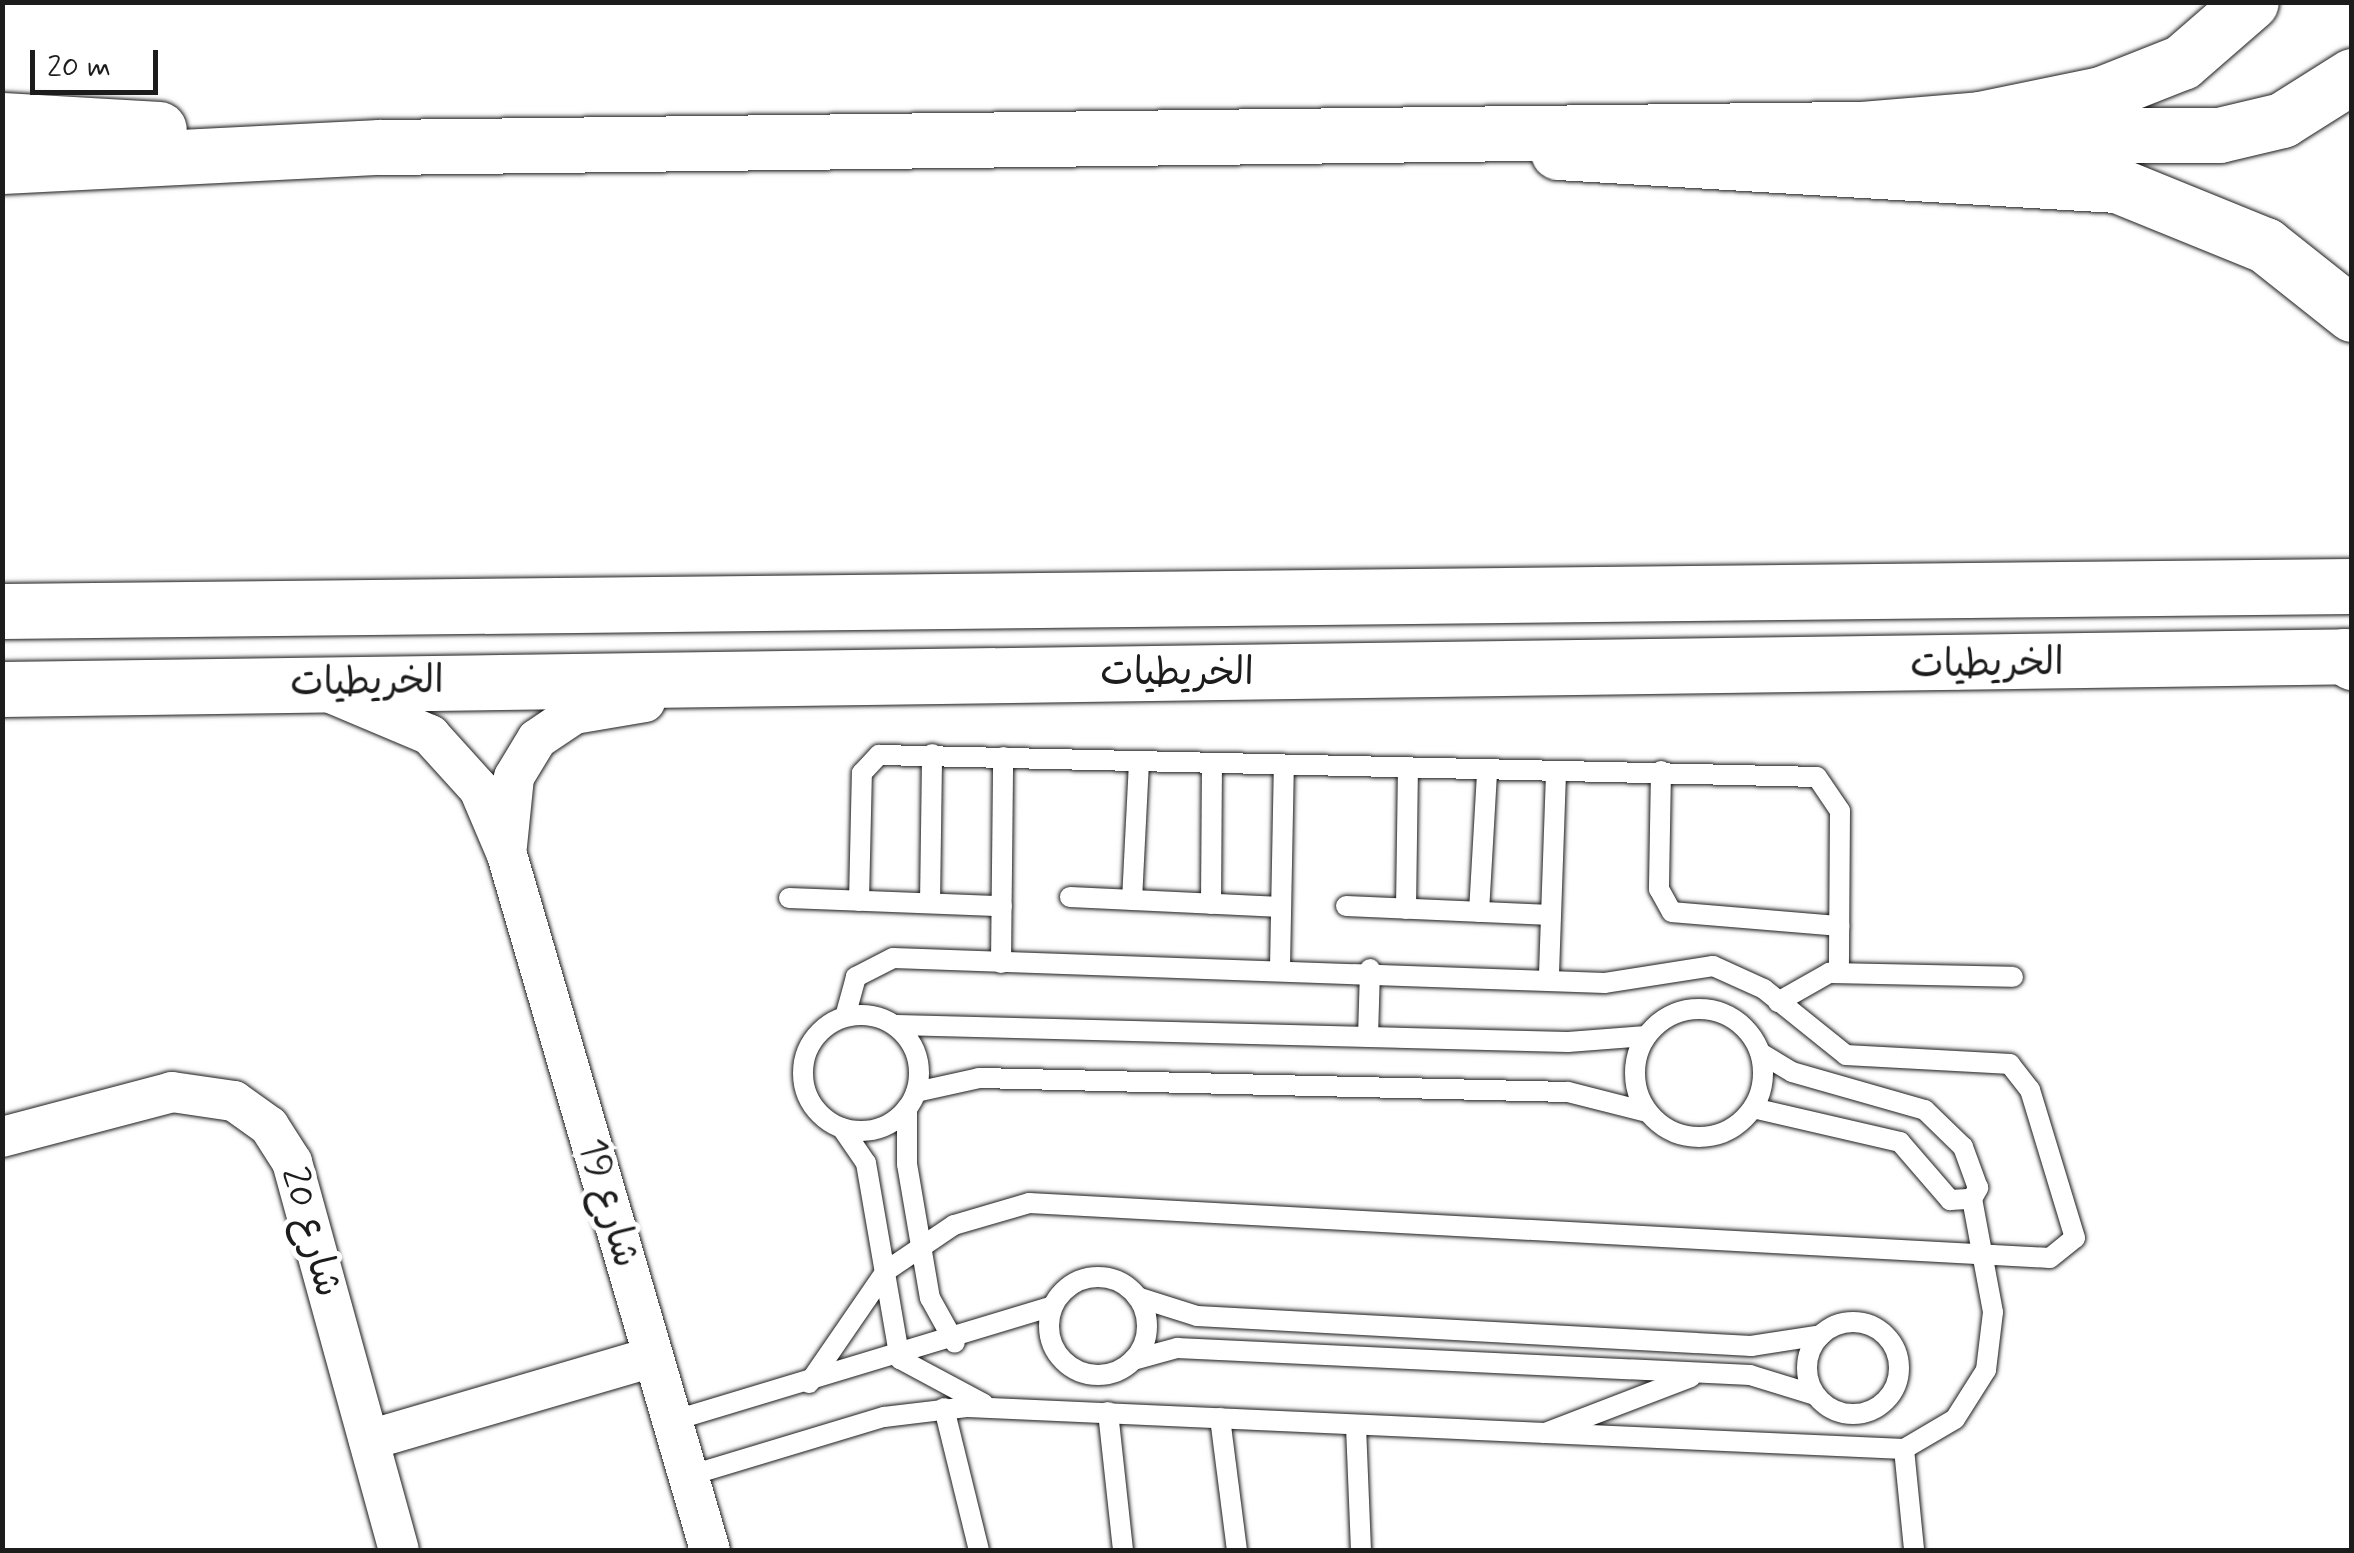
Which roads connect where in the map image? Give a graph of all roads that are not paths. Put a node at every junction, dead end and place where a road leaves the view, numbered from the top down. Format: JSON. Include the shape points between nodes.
{"nodes":[{"id":1,"x":2251,"y":2,"type":"edge"},
{"id":2,"x":2352,"y":76,"type":"edge"},
{"id":3,"x":2,"y":120,"type":"edge"},
{"id":4,"x":1862,"y":129,"type":"junction"},
{"id":5,"x":1633,"y":144,"type":"junction"},
{"id":6,"x":380,"y":148,"type":"junction"},
{"id":7,"x":2,"y":166,"type":"edge"},
{"id":8,"x":2352,"y":314,"type":"edge"},
{"id":9,"x":2352,"y":586,"type":"edge"},
{"id":10,"x":2,"y":611,"type":"edge"},
{"id":11,"x":205,"y":614,"type":"junction"},
{"id":12,"x":2,"y":648,"type":"edge"},
{"id":13,"x":2349,"y":658,"type":"edge"},
{"id":14,"x":711,"y":676,"type":"junction"},
{"id":15,"x":312,"y":684,"type":"junction"},
{"id":16,"x":2,"y":689,"type":"edge"},
{"id":17,"x":932,"y":754,"type":"junction"},
{"id":18,"x":1003,"y":756,"type":"junction"},
{"id":19,"x":1139,"y":761,"type":"junction"},
{"id":20,"x":1212,"y":764,"type":"junction"},
{"id":21,"x":1284,"y":766,"type":"junction"},
{"id":22,"x":1408,"y":770,"type":"junction"},
{"id":23,"x":1661,"y":771,"type":"junction"},
{"id":24,"x":1487,"y":774,"type":"junction"},
{"id":25,"x":1556,"y":774,"type":"junction"},
{"id":26,"x":507,"y":856,"type":"junction"},
{"id":27,"x":1070,"y":896,"type":"dead end"},
{"id":28,"x":789,"y":898,"type":"dead end"},
{"id":29,"x":1132,"y":900,"type":"junction"},
{"id":30,"x":859,"y":901,"type":"junction"},
{"id":31,"x":930,"y":902,"type":"junction"},
{"id":32,"x":1211,"y":904,"type":"junction"},
{"id":33,"x":1002,"y":906,"type":"junction"},
{"id":34,"x":1346,"y":906,"type":"dead end"},
{"id":35,"x":1282,"y":908,"type":"junction"},
{"id":36,"x":1406,"y":908,"type":"junction"},
{"id":37,"x":1479,"y":912,"type":"junction"},
{"id":38,"x":1551,"y":915,"type":"junction"},
{"id":39,"x":1840,"y":926,"type":"junction"},
{"id":40,"x":1001,"y":963,"type":"junction"},
{"id":41,"x":1280,"y":967,"type":"junction"},
{"id":42,"x":1370,"y":969,"type":"junction"},
{"id":43,"x":1839,"y":972,"type":"junction"},
{"id":44,"x":1549,"y":974,"type":"junction"},
{"id":45,"x":2013,"y":977,"type":"dead end"},
{"id":46,"x":1778,"y":1002,"type":"junction"},
{"id":47,"x":844,"y":1017,"type":"junction"},
{"id":48,"x":896,"y":1026,"type":"junction"},
{"id":49,"x":1646,"y":1036,"type":"junction"},
{"id":50,"x":1368,"y":1037,"type":"junction"},
{"id":51,"x":1760,"y":1052,"type":"junction"},
{"id":52,"x":912,"y":1100,"type":"junction"},
{"id":53,"x":1753,"y":1108,"type":"junction"},
{"id":54,"x":1647,"y":1112,"type":"junction"},
{"id":55,"x":842,"y":1128,"type":"junction"},
{"id":56,"x":2,"y":1137,"type":"edge"},
{"id":57,"x":1972,"y":1199,"type":"junction"},
{"id":58,"x":920,"y":1244,"type":"junction"},
{"id":59,"x":1982,"y":1251,"type":"junction"},
{"id":60,"x":886,"y":1270,"type":"junction"},
{"id":61,"x":1137,"y":1297,"type":"junction"},
{"id":62,"x":1052,"y":1306,"type":"junction"},
{"id":63,"x":1821,"y":1335,"type":"junction"},
{"id":64,"x":955,"y":1343,"type":"junction"},
{"id":65,"x":653,"y":1356,"type":"junction"},
{"id":66,"x":900,"y":1359,"type":"junction"},
{"id":67,"x":1133,"y":1360,"type":"junction"},
{"id":68,"x":1700,"y":1373,"type":"junction"},
{"id":69,"x":809,"y":1383,"type":"junction"},
{"id":70,"x":1815,"y":1395,"type":"junction"},
{"id":71,"x":944,"y":1408,"type":"junction"},
{"id":72,"x":993,"y":1408,"type":"junction"},
{"id":73,"x":1108,"y":1412,"type":"junction"},
{"id":74,"x":1220,"y":1418,"type":"junction"},
{"id":75,"x":672,"y":1421,"type":"junction"},
{"id":76,"x":1356,"y":1426,"type":"junction"},
{"id":77,"x":1539,"y":1435,"type":"junction"},
{"id":78,"x":369,"y":1440,"type":"junction"},
{"id":79,"x":1904,"y":1449,"type":"junction"},
{"id":80,"x":688,"y":1476,"type":"junction"},
{"id":81,"x":398,"y":1550,"type":"edge"},
{"id":82,"x":710,"y":1550,"type":"edge"},
{"id":83,"x":979,"y":1550,"type":"edge"},
{"id":84,"x":1123,"y":1550,"type":"edge"},
{"id":85,"x":1237,"y":1550,"type":"edge"},
{"id":86,"x":1361,"y":1550,"type":"edge"},
{"id":87,"x":1914,"y":1550,"type":"edge"}],
"edges":[{"from":1,"to":4,"type":"main road","via":[[2182,62],[2101,94],[1980,120]]},
{"from":2,"to":4,"type":"main road","via":[[2282,120],[2218,135]]},
{"from":3,"to":6,"type":"main road"},
{"from":4,"to":5,"type":"main road"},
{"from":5,"to":6,"type":"main road","via":[[1388,134]]},
{"from":5,"to":8,"type":"main road","via":[[2117,185],[2265,245]]},
{"from":6,"to":7,"type":"main road"},
{"from":9,"to":11,"type":"main road","name":"الخريطيات"},
{"from":10,"to":11,"type":"main road","name":"الخريطيات"},
{"from":11,"to":12,"type":"main road"},
{"from":13,"to":14,"type":"main road","name":"الخريطيات"},
{"from":14,"to":15,"type":"main road","name":"الخريطيات"},
{"from":14,"to":26,"type":"street","name":"شارع 19","via":[[653,700],[574,714],[537,739],[508,798]]},
{"from":15,"to":16,"type":"main road","name":"الخريطيات"},
{"from":15,"to":26,"type":"street","name":"شارع 19","via":[[449,750],[479,789]]},
{"from":17,"to":18,"type":"lane"},
{"from":17,"to":30,"type":"lane","via":[[879,755],[862,773]]},
{"from":17,"to":31,"type":"lane"},
{"from":18,"to":19,"type":"lane"},
{"from":18,"to":33,"type":"lane"},
{"from":19,"to":20,"type":"lane"},
{"from":19,"to":29,"type":"lane"},
{"from":20,"to":21,"type":"lane"},
{"from":20,"to":32,"type":"lane"},
{"from":21,"to":22,"type":"lane"},
{"from":21,"to":35,"type":"lane"},
{"from":22,"to":24,"type":"lane"},
{"from":22,"to":36,"type":"lane"},
{"from":23,"to":25,"type":"lane"},
{"from":23,"to":39,"type":"lane","via":[[1659,889],[1672,912]]},
{"from":23,"to":39,"type":"lane","via":[[1830,784],[1840,811]]},
{"from":24,"to":25,"type":"lane"},
{"from":24,"to":37,"type":"lane"},
{"from":25,"to":38,"type":"lane"},
{"from":26,"to":65,"type":"street","name":"شارع 19"},
{"from":27,"to":29,"type":"lane"},
{"from":28,"to":30,"type":"lane"},
{"from":29,"to":32,"type":"lane"},
{"from":30,"to":31,"type":"lane"},
{"from":31,"to":33,"type":"lane"},
{"from":32,"to":35,"type":"lane"},
{"from":33,"to":40,"type":"lane"},
{"from":34,"to":36,"type":"lane"},
{"from":35,"to":41,"type":"lane"},
{"from":36,"to":37,"type":"lane"},
{"from":37,"to":38,"type":"lane"},
{"from":38,"to":44,"type":"lane"},
{"from":39,"to":43,"type":"lane"},
{"from":40,"to":41,"type":"lane"},
{"from":40,"to":47,"type":"lane","via":[[872,965],[851,987]]},
{"from":41,"to":42,"type":"lane"},
{"from":42,"to":44,"type":"lane"},
{"from":42,"to":50,"type":"lane"},
{"from":43,"to":45,"type":"lane"},
{"from":43,"to":46,"type":"lane"},
{"from":44,"to":46,"type":"lane","via":[[1617,982],[1713,966]]},
{"from":46,"to":59,"type":"lane","via":[[1846,1055],[1995,1058],[2023,1076],[2074,1238],[2050,1258]]},
{"from":47,"to":48,"type":"lane"},
{"from":47,"to":55,"type":"lane","via":[[814,1038],[803,1071],[813,1106]]},
{"from":48,"to":50,"type":"lane"},
{"from":48,"to":52,"type":"lane","via":[[917,1056]]},
{"from":49,"to":50,"type":"lane"},
{"from":49,"to":51,"type":"lane","via":[[1678,1012],[1718,1012]]},
{"from":49,"to":54,"type":"lane","via":[[1634,1074]]},
{"from":51,"to":53,"type":"lane"},
{"from":51,"to":57,"type":"lane","via":[[1792,1072],[1940,1119],[1970,1162]]},
{"from":52,"to":54,"type":"lane","via":[[980,1078],[1568,1092]]},
{"from":52,"to":55,"type":"lane","via":[[878,1128]]},
{"from":52,"to":58,"type":"lane"},
{"from":53,"to":54,"type":"lane","via":[[1701,1138],[1680,1136]]},
{"from":53,"to":57,"type":"lane","via":[[1900,1142],[1950,1200]]},
{"from":55,"to":60,"type":"lane","via":[[866,1163]]},
{"from":56,"to":78,"type":"street","name":"شارع 20","via":[[172,1092],[214,1094],[261,1119],[292,1162]]},
{"from":57,"to":59,"type":"lane"},
{"from":58,"to":59,"type":"lane","via":[[990,1210],[1069,1200]]},
{"from":58,"to":60,"type":"lane"},
{"from":58,"to":64,"type":"lane","via":[[935,1314]]},
{"from":59,"to":79,"type":"lane","via":[[1992,1312],[1986,1370],[1954,1419]]},
{"from":60,"to":66,"type":"lane"},
{"from":60,"to":69,"type":"lane"},
{"from":61,"to":62,"type":"lane","via":[[1092,1278]]},
{"from":61,"to":63,"type":"lane","via":[[1181,1314],[1236,1318],[1751,1346]]},
{"from":61,"to":67,"type":"lane","via":[[1146,1329]]},
{"from":62,"to":64,"type":"lane"},
{"from":62,"to":67,"type":"lane","via":[[1050,1340],[1070,1367],[1103,1376]]},
{"from":63,"to":70,"type":"lane","via":[[1807,1364]]},
{"from":63,"to":70,"type":"lane","via":[[1866,1323],[1892,1342],[1900,1372],[1872,1410],[1840,1413]]},
{"from":64,"to":66,"type":"lane"},
{"from":65,"to":75,"type":"street","name":"شارع 19"},
{"from":65,"to":78,"type":"street"},
{"from":66,"to":69,"type":"lane"},
{"from":66,"to":72,"type":"lane"},
{"from":67,"to":68,"type":"lane","via":[[1177,1348]]},
{"from":68,"to":70,"type":"lane","via":[[1766,1378]]},
{"from":68,"to":77,"type":"lane"},
{"from":69,"to":75,"type":"lane"},
{"from":71,"to":72,"type":"lane"},
{"from":71,"to":80,"type":"lane"},
{"from":71,"to":83,"type":"lane"},
{"from":72,"to":73,"type":"lane"},
{"from":73,"to":74,"type":"lane"},
{"from":73,"to":84,"type":"lane"},
{"from":74,"to":76,"type":"lane"},
{"from":74,"to":85,"type":"lane"},
{"from":75,"to":80,"type":"street","name":"شارع 19"},
{"from":76,"to":77,"type":"lane"},
{"from":76,"to":86,"type":"lane"},
{"from":77,"to":79,"type":"lane"},
{"from":78,"to":81,"type":"street","name":"شارع 20"},
{"from":79,"to":87,"type":"lane"},
{"from":80,"to":82,"type":"street","name":"شارع 19"}]}
